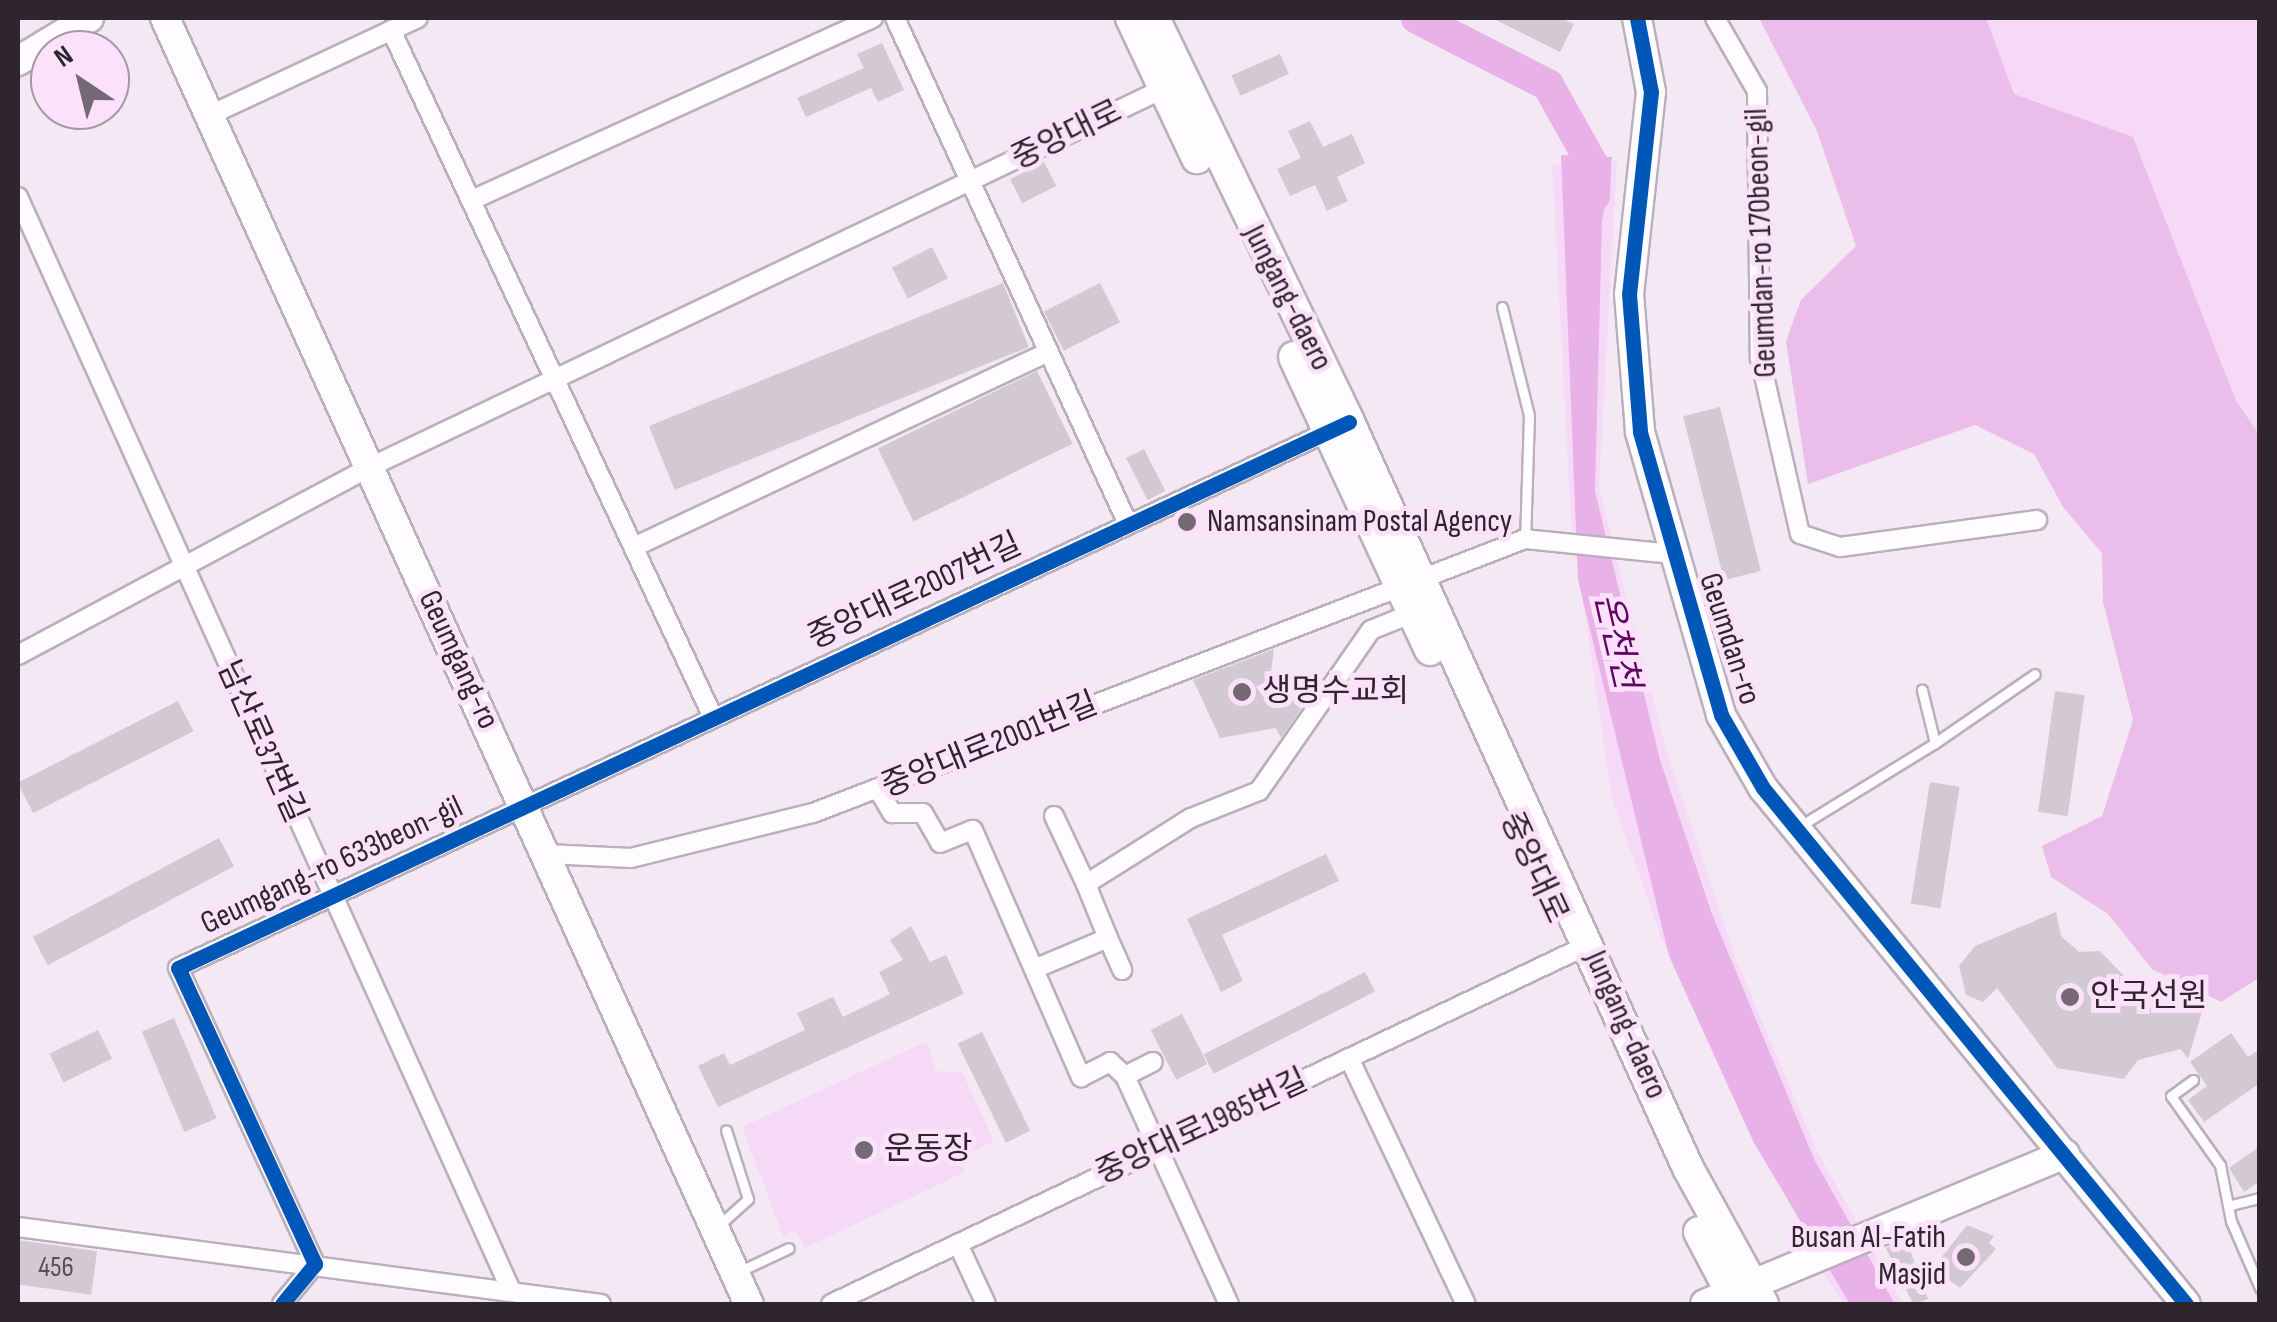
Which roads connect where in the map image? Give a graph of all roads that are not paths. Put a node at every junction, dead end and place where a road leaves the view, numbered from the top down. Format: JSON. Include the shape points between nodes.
{"nodes":[{"id":1,"x":88,"y":18,"type":"edge"},
{"id":2,"x":166,"y":18,"type":"edge"},
{"id":3,"x":418,"y":18,"type":"edge"},
{"id":4,"x":873,"y":18,"type":"edge"},
{"id":5,"x":895,"y":18,"type":"edge"},
{"id":6,"x":1130,"y":18,"type":"edge"},
{"id":7,"x":1154,"y":18,"type":"edge"},
{"id":8,"x":1637,"y":18,"type":"edge"},
{"id":9,"x":1714,"y":18,"type":"edge"},
{"id":10,"x":391,"y":30,"type":"junction"},
{"id":11,"x":18,"y":61,"type":"edge"},
{"id":12,"x":1174,"y":85,"type":"junction"},
{"id":13,"x":212,"y":114,"type":"junction"},
{"id":14,"x":970,"y":182,"type":"junction"},
{"id":15,"x":18,"y":196,"type":"edge"},
{"id":16,"x":474,"y":199,"type":"junction"},
{"id":17,"x":1502,"y":308,"type":"dead end"},
{"id":18,"x":1048,"y":352,"type":"junction"},
{"id":19,"x":557,"y":378,"type":"junction"},
{"id":20,"x":1340,"y":426,"type":"junction"},
{"id":21,"x":370,"y":467,"type":"junction"},
{"id":22,"x":2037,"y":520,"type":"dead end"},
{"id":23,"x":1128,"y":524,"type":"junction"},
{"id":24,"x":1524,"y":540,"type":"junction"},
{"id":25,"x":636,"y":546,"type":"junction"},
{"id":26,"x":1673,"y":554,"type":"junction"},
{"id":27,"x":183,"y":566,"type":"junction"},
{"id":28,"x":1410,"y":581,"type":"junction"},
{"id":29,"x":1413,"y":613,"type":"junction"},
{"id":30,"x":18,"y":655,"type":"edge"},
{"id":31,"x":2035,"y":674,"type":"dead end"},
{"id":32,"x":1922,"y":690,"type":"dead end"},
{"id":33,"x":712,"y":715,"type":"junction"},
{"id":34,"x":1935,"y":743,"type":"junction"},
{"id":35,"x":879,"y":791,"type":"junction"},
{"id":36,"x":525,"y":806,"type":"junction"},
{"id":37,"x":1054,"y":816,"type":"dead end"},
{"id":38,"x":1796,"y":828,"type":"junction"},
{"id":39,"x":547,"y":854,"type":"junction"},
{"id":40,"x":1086,"y":884,"type":"junction"},
{"id":41,"x":330,"y":897,"type":"junction"},
{"id":42,"x":1108,"y":938,"type":"junction"},
{"id":43,"x":1572,"y":952,"type":"junction"},
{"id":44,"x":1034,"y":970,"type":"junction"},
{"id":45,"x":1122,"y":970,"type":"dead end"},
{"id":46,"x":1349,"y":1058,"type":"junction"},
{"id":47,"x":1154,"y":1062,"type":"dead end"},
{"id":48,"x":1125,"y":1076,"type":"junction"},
{"id":49,"x":2194,"y":1080,"type":"dead end"},
{"id":50,"x":726,"y":1130,"type":"dead end"},
{"id":51,"x":1160,"y":1148,"type":"junction"},
{"id":52,"x":2065,"y":1154,"type":"junction"},
{"id":53,"x":2260,"y":1198,"type":"edge"},
{"id":54,"x":2230,"y":1205,"type":"junction"},
{"id":55,"x":18,"y":1226,"type":"edge"},
{"id":56,"x":715,"y":1228,"type":"junction"},
{"id":57,"x":958,"y":1244,"type":"junction"},
{"id":58,"x":789,"y":1248,"type":"dead end"},
{"id":59,"x":315,"y":1264,"type":"junction"},
{"id":60,"x":735,"y":1274,"type":"junction"},
{"id":61,"x":509,"y":1286,"type":"junction"},
{"id":62,"x":2260,"y":1288,"type":"edge"},
{"id":63,"x":1737,"y":1298,"type":"edge"},
{"id":64,"x":282,"y":1304,"type":"edge"},
{"id":65,"x":601,"y":1304,"type":"edge"},
{"id":66,"x":749,"y":1304,"type":"edge"},
{"id":67,"x":832,"y":1304,"type":"edge"},
{"id":68,"x":986,"y":1304,"type":"edge"},
{"id":69,"x":1229,"y":1304,"type":"edge"},
{"id":70,"x":1466,"y":1304,"type":"edge"},
{"id":71,"x":2186,"y":1304,"type":"edge"}],
"edges":[{"from":1,"to":11,"type":"street"},
{"from":2,"to":13,"type":"street","name":"Geumgang-ro"},
{"from":3,"to":10,"type":"street"},
{"from":4,"to":16,"type":"street"},
{"from":5,"to":14,"type":"street"},
{"from":6,"to":12,"type":"main road","name":"Jungang-daero"},
{"from":7,"to":12,"type":"main road","name":"Jungang-daero"},
{"from":8,"to":26,"type":"street","name":"Geumdan-ro","via":[[1651,92],[1629,294],[1640,432]]},
{"from":9,"to":22,"type":"street","name":"Geumdan-ro 170beon-gil","via":[[1757,91],[1760,358],[1800,534],[1840,547]]},
{"from":10,"to":13,"type":"street"},
{"from":10,"to":16,"type":"street"},
{"from":12,"to":14,"type":"street","name":"중앙대로"},
{"from":12,"to":20,"type":"main road","name":"Jungang-daero"},
{"from":13,"to":21,"type":"street","name":"Geumgang-ro"},
{"from":14,"to":18,"type":"street"},
{"from":14,"to":19,"type":"street","name":"중앙대로"},
{"from":15,"to":27,"type":"street","name":"남산로37번길"},
{"from":16,"to":19,"type":"street"},
{"from":17,"to":24,"type":"lane","via":[[1529,415]]},
{"from":18,"to":23,"type":"street"},
{"from":18,"to":25,"type":"street"},
{"from":19,"to":21,"type":"street","name":"중앙대로"},
{"from":19,"to":25,"type":"street"},
{"from":20,"to":23,"type":"street","name":"중앙대로2007번길"},
{"from":20,"to":28,"type":"main road","name":"Jungang-daero"},
{"from":21,"to":27,"type":"street","name":"중앙대로"},
{"from":21,"to":36,"type":"street","name":"Geumgang-ro"},
{"from":23,"to":33,"type":"street","name":"중앙대로2007번길"},
{"from":24,"to":26,"type":"street"},
{"from":24,"to":28,"type":"street"},
{"from":25,"to":33,"type":"street"},
{"from":26,"to":38,"type":"street","name":"Geumdan-ro","via":[[1721,715]]},
{"from":27,"to":30,"type":"street","name":"중앙대로"},
{"from":27,"to":41,"type":"street","name":"남산로37번길"},
{"from":28,"to":29,"type":"main road","name":"중앙대로"},
{"from":28,"to":35,"type":"street","name":"중앙대로2001번길"},
{"from":28,"to":63,"type":"main road","name":"Jungang-daero","via":[[1688,1168]]},
{"from":29,"to":40,"type":"street","via":[[1371,630],[1259,791],[1191,818]]},
{"from":29,"to":43,"type":"main road","name":"중앙대로"},
{"from":31,"to":34,"type":"lane"},
{"from":32,"to":34,"type":"lane"},
{"from":33,"to":36,"type":"street","name":"중앙대로2007번길"},
{"from":34,"to":38,"type":"lane"},
{"from":35,"to":39,"type":"street","name":"중앙대로2001번길","via":[[631,858]]},
{"from":35,"to":44,"type":"street","via":[[892,813],[923,813],[940,843],[972,830]]},
{"from":36,"to":39,"type":"street","name":"Geumgang-ro"},
{"from":36,"to":41,"type":"street","name":"Geumgang-ro 633beon-gil"},
{"from":37,"to":40,"type":"street"},
{"from":38,"to":52,"type":"street","name":"Geumdan-ro"},
{"from":39,"to":56,"type":"street","name":"Geumgang-ro"},
{"from":40,"to":42,"type":"street"},
{"from":41,"to":59,"type":"street","name":"Geumgang-ro 633beon-gil","via":[[178,968]]},
{"from":41,"to":61,"type":"street","name":"남산로37번길"},
{"from":42,"to":44,"type":"street"},
{"from":42,"to":45,"type":"street"},
{"from":43,"to":46,"type":"street","name":"중앙대로1985번길"},
{"from":43,"to":63,"type":"main road","name":"중앙대로"},
{"from":44,"to":48,"type":"street","via":[[1081,1076],[1110,1062]]},
{"from":46,"to":51,"type":"street","name":"중앙대로1985번길"},
{"from":46,"to":70,"type":"street"},
{"from":47,"to":48,"type":"street"},
{"from":48,"to":51,"type":"street"},
{"from":49,"to":54,"type":"lane","via":[[2171,1096],[2220,1165]]},
{"from":50,"to":56,"type":"lane","via":[[748,1199]]},
{"from":51,"to":57,"type":"street","name":"중앙대로1985번길"},
{"from":51,"to":69,"type":"street"},
{"from":52,"to":63,"type":"street","via":[[1794,1263]]},
{"from":52,"to":71,"type":"street","name":"Geumdan-ro"},
{"from":53,"to":54,"type":"lane"},
{"from":54,"to":62,"type":"lane"},
{"from":55,"to":59,"type":"street"},
{"from":56,"to":60,"type":"street","name":"Geumgang-ro"},
{"from":57,"to":67,"type":"street","name":"중앙대로1985번길"},
{"from":57,"to":68,"type":"street"},
{"from":58,"to":60,"type":"lane"},
{"from":59,"to":61,"type":"street"},
{"from":59,"to":64,"type":"street"},
{"from":60,"to":66,"type":"street","name":"Geumgang-ro"},
{"from":61,"to":65,"type":"street"}]}
